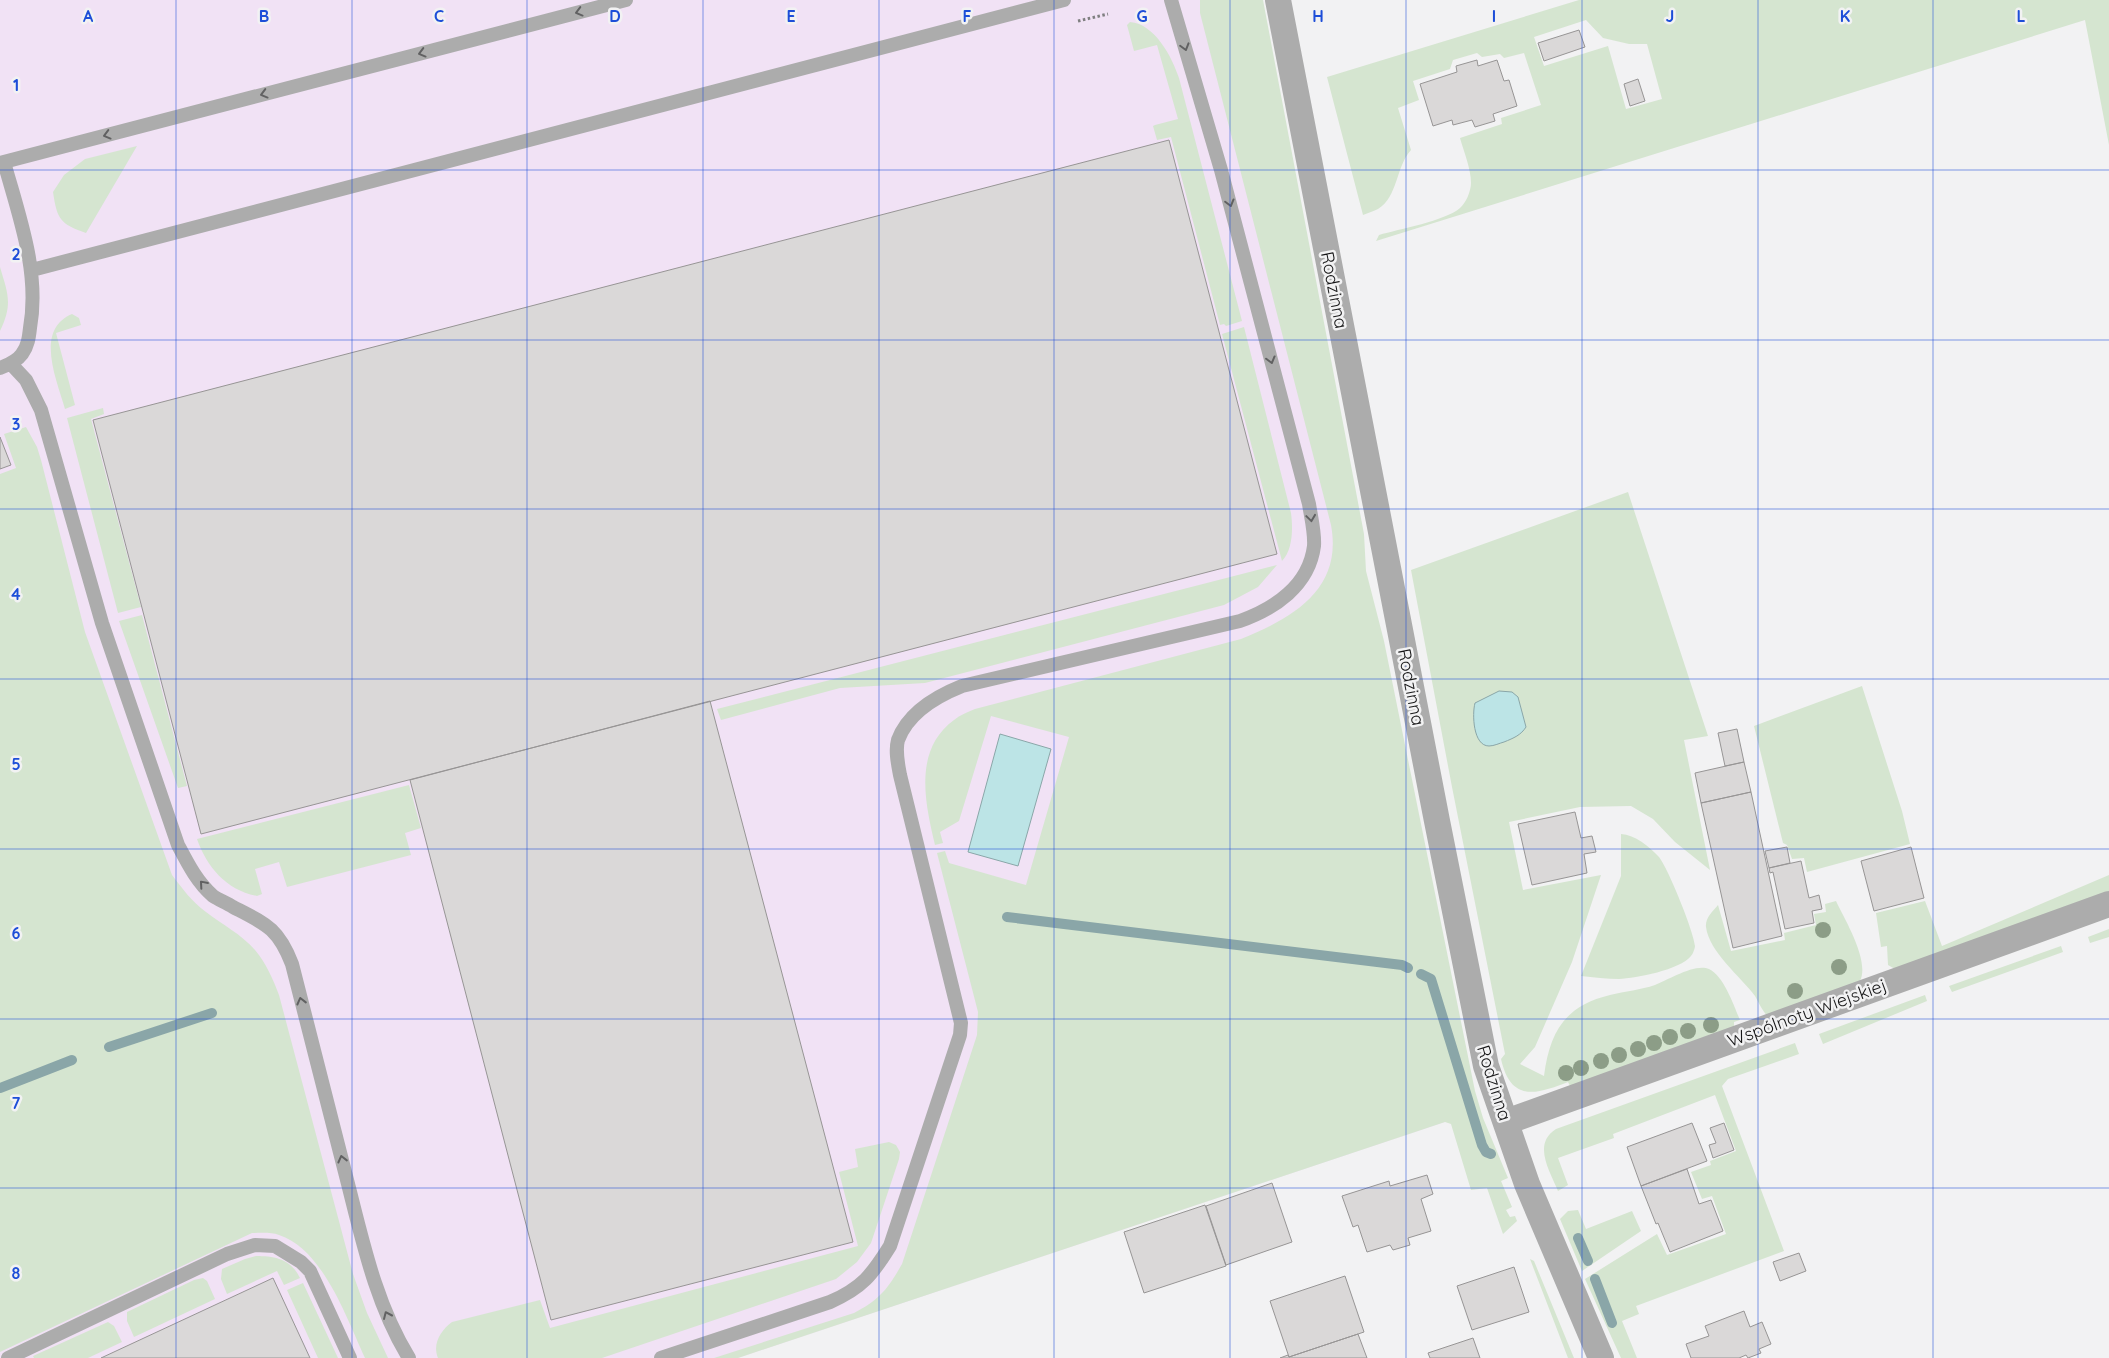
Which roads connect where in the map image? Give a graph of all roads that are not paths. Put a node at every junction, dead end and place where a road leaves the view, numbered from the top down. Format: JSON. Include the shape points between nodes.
{"nodes":[{"id":1,"x":626,"y":0,"type":"edge"},
{"id":2,"x":1064,"y":0,"type":"edge"},
{"id":3,"x":1171,"y":0,"type":"edge"},
{"id":4,"x":1278,"y":0,"type":"edge"},
{"id":5,"x":2,"y":163,"type":"edge"},
{"id":6,"x":32,"y":270,"type":"junction"},
{"id":7,"x":6,"y":366,"type":"edge"},
{"id":8,"x":2109,"y":904,"type":"edge"},
{"id":9,"x":1506,"y":1122,"type":"junction"},
{"id":10,"x":8,"y":1358,"type":"edge"},
{"id":11,"x":350,"y":1358,"type":"edge"},
{"id":12,"x":409,"y":1358,"type":"edge"},
{"id":13,"x":661,"y":1358,"type":"edge"},
{"id":14,"x":1601,"y":1358,"type":"edge"}],
"edges":[{"from":1,"to":5,"type":"lane","one_way":true},
{"from":2,"to":6,"type":"lane"},
{"from":3,"to":13,"type":"lane","one_way":true,"via":[[1221,170],[1309,504],[1314,546],[1309,565],[1298,584],[1262,613],[1240,621],[962,686],[923,707],[906,726],[898,741],[900,775],[961,1024],[890,1246],[876,1270],[849,1293]]},
{"from":4,"to":9,"type":"street","name":"Rodzinna","via":[[1477,1022],[1488,1072]]},
{"from":5,"to":6,"type":"lane"},
{"from":6,"to":7,"type":"lane","via":[[32,320],[28,343],[22,354]]},
{"from":12,"to":7,"type":"lane","one_way":true,"via":[[381,1302],[286,948],[266,925],[214,897],[190,869],[178,845],[102,623],[41,410],[26,380]]},
{"from":8,"to":9,"type":"street","name":"Wspólnoty Wiejskiej"},
{"from":9,"to":14,"type":"street","name":"Rodzinna","via":[[1528,1184]]},
{"from":10,"to":11,"type":"lane","via":[[227,1254],[255,1245],[275,1246],[292,1255],[310,1271]]}]}
